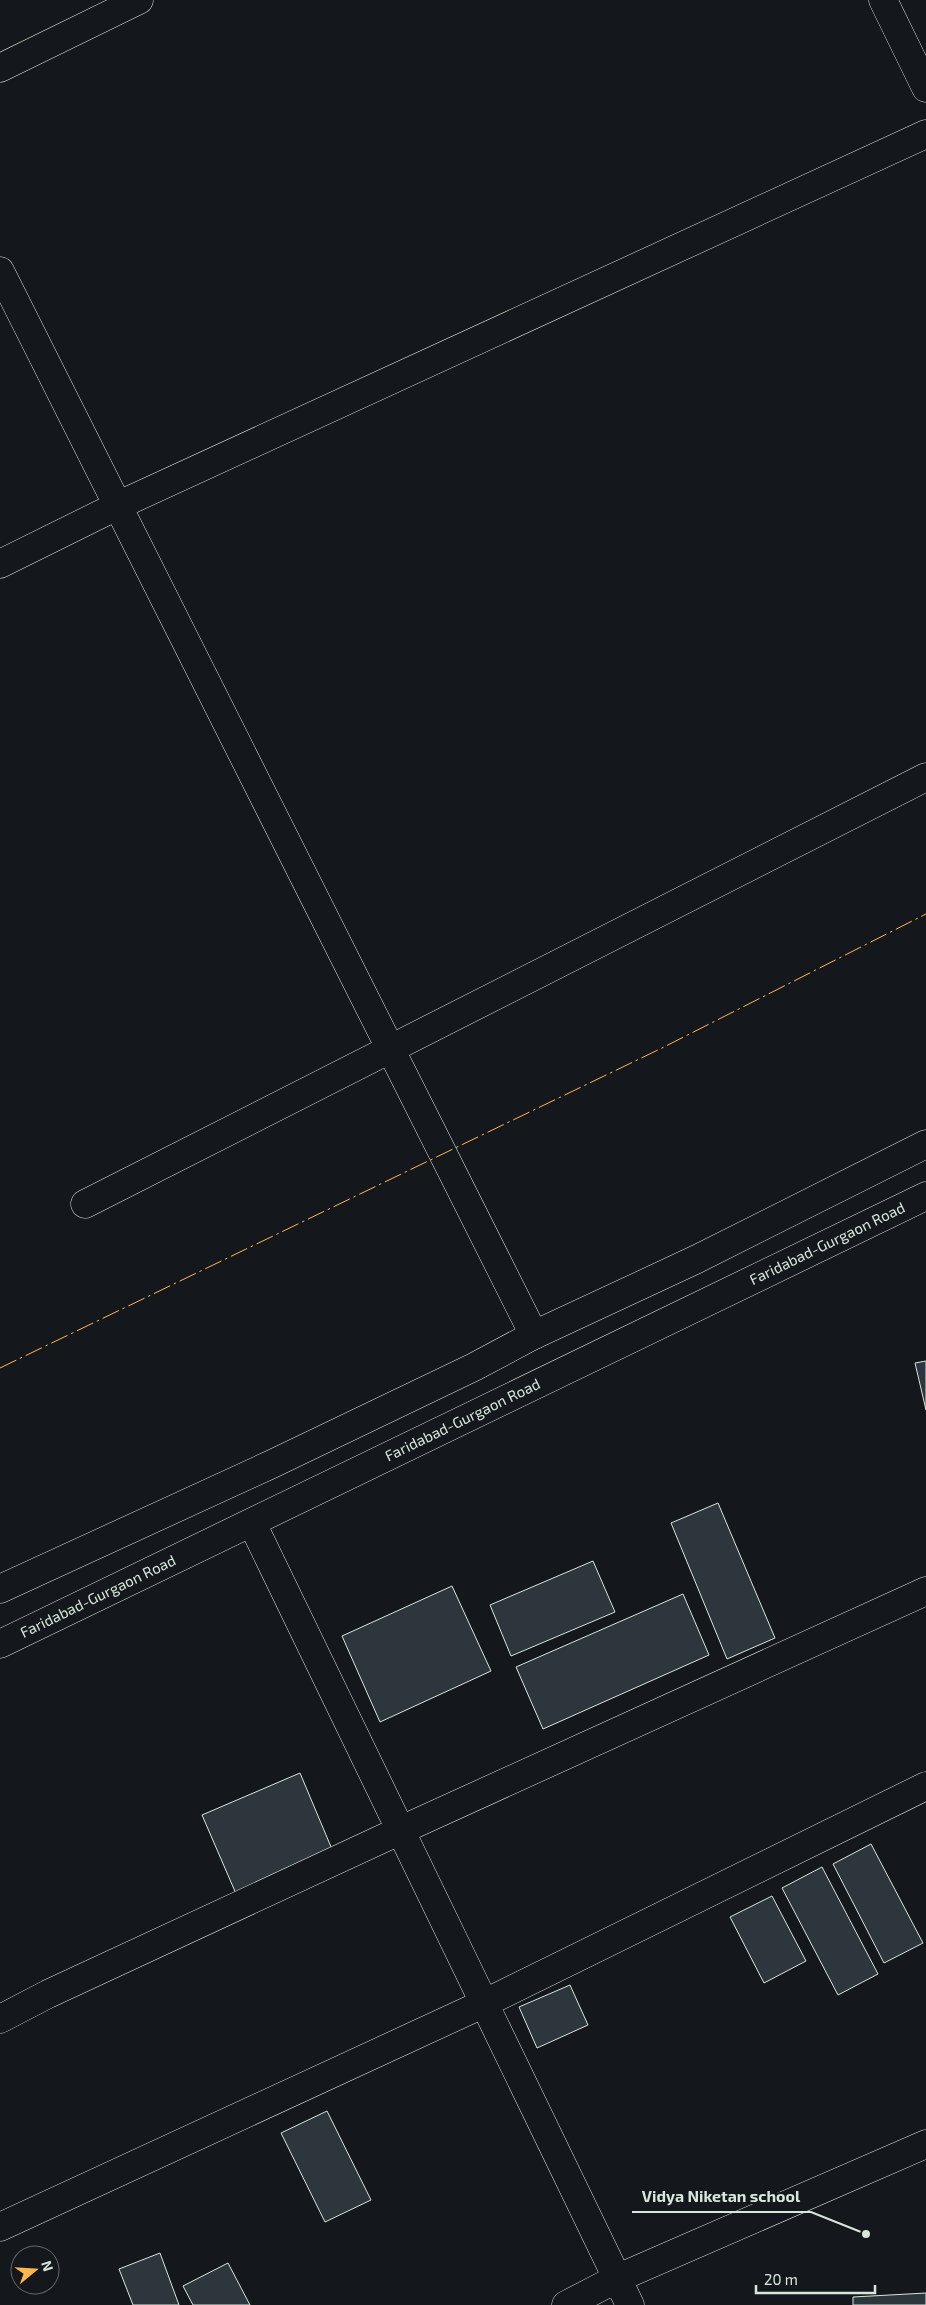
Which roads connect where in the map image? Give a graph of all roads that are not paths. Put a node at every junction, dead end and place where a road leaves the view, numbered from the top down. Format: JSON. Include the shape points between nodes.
{"nodes":[{"id":1,"x":140,"y":0,"type":"edge"},
{"id":2,"x":883,"y":0,"type":"edge"},
{"id":3,"x":0,"y":68,"type":"edge"},
{"id":4,"x":926,"y":88,"type":"edge"},
{"id":5,"x":926,"y":134,"type":"edge"},
{"id":6,"x":0,"y":271,"type":"edge"},
{"id":7,"x":117,"y":506,"type":"junction"},
{"id":8,"x":0,"y":564,"type":"edge"},
{"id":9,"x":926,"y":777,"type":"edge"},
{"id":10,"x":391,"y":1048,"type":"junction"},
{"id":11,"x":926,"y":1144,"type":"edge"},
{"id":12,"x":926,"y":1196,"type":"edge"},
{"id":13,"x":85,"y":1204,"type":"dead end"},
{"id":14,"x":534,"y":1335,"type":"junction"},
{"id":15,"x":252,"y":1523,"type":"junction"},
{"id":16,"x":0,"y":1589,"type":"edge"},
{"id":17,"x":926,"y":1592,"type":"edge"},
{"id":18,"x":0,"y":1644,"type":"edge"},
{"id":19,"x":926,"y":1786,"type":"edge"},
{"id":20,"x":399,"y":1831,"type":"junction"},
{"id":21,"x":485,"y":2003,"type":"junction"},
{"id":22,"x":0,"y":2018,"type":"edge"},
{"id":23,"x":926,"y":2144,"type":"edge"},
{"id":24,"x":0,"y":2227,"type":"edge"},
{"id":25,"x":618,"y":2278,"type":"junction"},
{"id":26,"x":566,"y":2305,"type":"edge"},
{"id":27,"x":630,"y":2305,"type":"edge"}],
"edges":[{"from":1,"to":3,"type":"street"},
{"from":2,"to":4,"type":"street"},
{"from":5,"to":7,"type":"street"},
{"from":6,"to":7,"type":"street"},
{"from":7,"to":8,"type":"street"},
{"from":7,"to":10,"type":"street"},
{"from":9,"to":10,"type":"street"},
{"from":10,"to":13,"type":"street"},
{"from":10,"to":14,"type":"street"},
{"from":11,"to":14,"type":"street","via":[[697,1259]]},
{"from":12,"to":15,"type":"street","name":"Faridabad-Gurgaon Road"},
{"from":14,"to":16,"type":"street","via":[[272,1464]]},
{"from":15,"to":18,"type":"street","name":"Faridabad-Gurgaon Road"},
{"from":15,"to":20,"type":"street"},
{"from":17,"to":20,"type":"street"},
{"from":19,"to":21,"type":"street"},
{"from":20,"to":21,"type":"street"},
{"from":20,"to":22,"type":"street"},
{"from":21,"to":24,"type":"street"},
{"from":21,"to":25,"type":"street"},
{"from":23,"to":25,"type":"street"},
{"from":25,"to":26,"type":"street"},
{"from":25,"to":27,"type":"street"}]}
